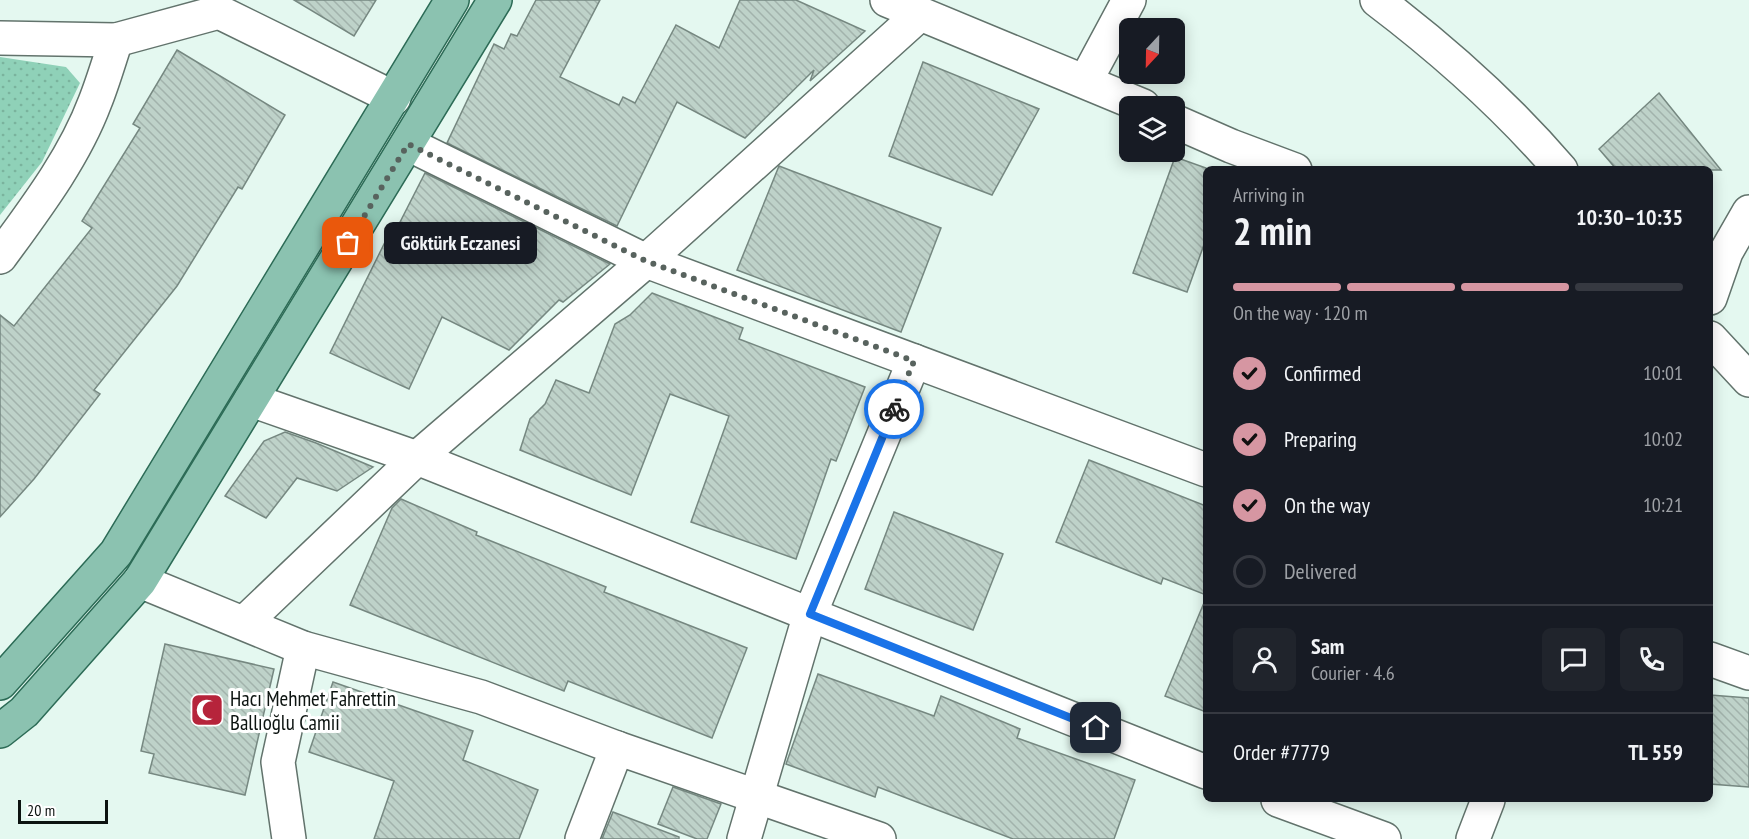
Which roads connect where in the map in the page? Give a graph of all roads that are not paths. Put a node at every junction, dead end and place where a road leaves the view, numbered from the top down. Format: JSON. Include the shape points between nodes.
{"nodes":[{"id":1,"x":452,"y":0,"type":"edge"},
{"id":2,"x":495,"y":0,"type":"edge"},
{"id":3,"x":887,"y":0,"type":"edge"},
{"id":4,"x":1129,"y":0,"type":"edge"},
{"id":5,"x":1377,"y":0,"type":"edge"},
{"id":6,"x":920,"y":14,"type":"junction"},
{"id":7,"x":0,"y":38,"type":"edge"},
{"id":8,"x":116,"y":40,"type":"junction"},
{"id":9,"x":1086,"y":80,"type":"junction"},
{"id":10,"x":1121,"y":96,"type":"edge"},
{"id":11,"x":394,"y":98,"type":"junction"},
{"id":12,"x":1185,"y":126,"type":"edge"},
{"id":13,"x":408,"y":144,"type":"junction"},
{"id":14,"x":1284,"y":166,"type":"edge"},
{"id":15,"x":1558,"y":166,"type":"edge"},
{"id":16,"x":1749,"y":212,"type":"edge"},
{"id":17,"x":0,"y":257,"type":"edge"},
{"id":18,"x":646,"y":261,"type":"junction"},
{"id":19,"x":1713,"y":289,"type":"edge"},
{"id":20,"x":1713,"y":341,"type":"edge"},
{"id":21,"x":914,"y":361,"type":"junction"},
{"id":22,"x":1749,"y":380,"type":"edge"},
{"id":23,"x":251,"y":400,"type":"junction"},
{"id":24,"x":417,"y":458,"type":"junction"},
{"id":25,"x":1203,"y":469,"type":"edge"},
{"id":26,"x":141,"y":581,"type":"junction"},
{"id":27,"x":810,"y":614,"type":"junction"},
{"id":28,"x":244,"y":623,"type":"junction"},
{"id":29,"x":303,"y":648,"type":"junction"},
{"id":30,"x":1713,"y":660,"type":"edge"},
{"id":31,"x":1749,"y":672,"type":"edge"},
{"id":32,"x":2,"y":679,"type":"edge"},
{"id":33,"x":0,"y":731,"type":"edge"},
{"id":34,"x":617,"y":748,"type":"junction"},
{"id":35,"x":1203,"y":771,"type":"edge"},
{"id":36,"x":758,"y":796,"type":"junction"},
{"id":37,"x":1283,"y":802,"type":"edge"},
{"id":38,"x":1487,"y":802,"type":"edge"},
{"id":39,"x":289,"y":839,"type":"edge"},
{"id":40,"x":582,"y":839,"type":"edge"},
{"id":41,"x":744,"y":839,"type":"edge"},
{"id":42,"x":879,"y":839,"type":"edge"},
{"id":43,"x":1384,"y":839,"type":"edge"},
{"id":44,"x":1473,"y":839,"type":"edge"}],
"edges":[{"from":1,"to":11,"type":"main road"},
{"from":2,"to":13,"type":"main road"},
{"from":3,"to":6,"type":"street"},
{"from":4,"to":9,"type":"street"},
{"from":5,"to":15,"type":"street","via":[[1430,40]]},
{"from":6,"to":9,"type":"street"},
{"from":6,"to":18,"type":"street"},
{"from":7,"to":8,"type":"street"},
{"from":8,"to":11,"type":"street","via":[[219,12]]},
{"from":8,"to":17,"type":"street","via":[[95,104],[64,162]]},
{"from":9,"to":10,"type":"street"},
{"from":11,"to":32,"type":"main road","via":[[116,553]]},
{"from":12,"to":14,"type":"street"},
{"from":13,"to":18,"type":"street"},
{"from":13,"to":23,"type":"main road"},
{"from":16,"to":19,"type":"street","via":[[1726,252]]},
{"from":18,"to":21,"type":"street"},
{"from":18,"to":24,"type":"street"},
{"from":20,"to":22,"type":"street"},
{"from":21,"to":25,"type":"street"},
{"from":21,"to":27,"type":"street"},
{"from":23,"to":24,"type":"street"},
{"from":23,"to":26,"type":"main road"},
{"from":24,"to":27,"type":"street"},
{"from":24,"to":28,"type":"street"},
{"from":26,"to":28,"type":"street"},
{"from":26,"to":33,"type":"main road","via":[[24,712]]},
{"from":27,"to":35,"type":"street"},
{"from":27,"to":36,"type":"street"},
{"from":28,"to":29,"type":"street"},
{"from":29,"to":34,"type":"street","via":[[481,697]]},
{"from":29,"to":39,"type":"street","via":[[278,762]]},
{"from":30,"to":31,"type":"street"},
{"from":34,"to":36,"type":"street"},
{"from":34,"to":40,"type":"street"},
{"from":36,"to":41,"type":"street"},
{"from":36,"to":42,"type":"street"},
{"from":37,"to":43,"type":"street"},
{"from":38,"to":44,"type":"street"}]}
